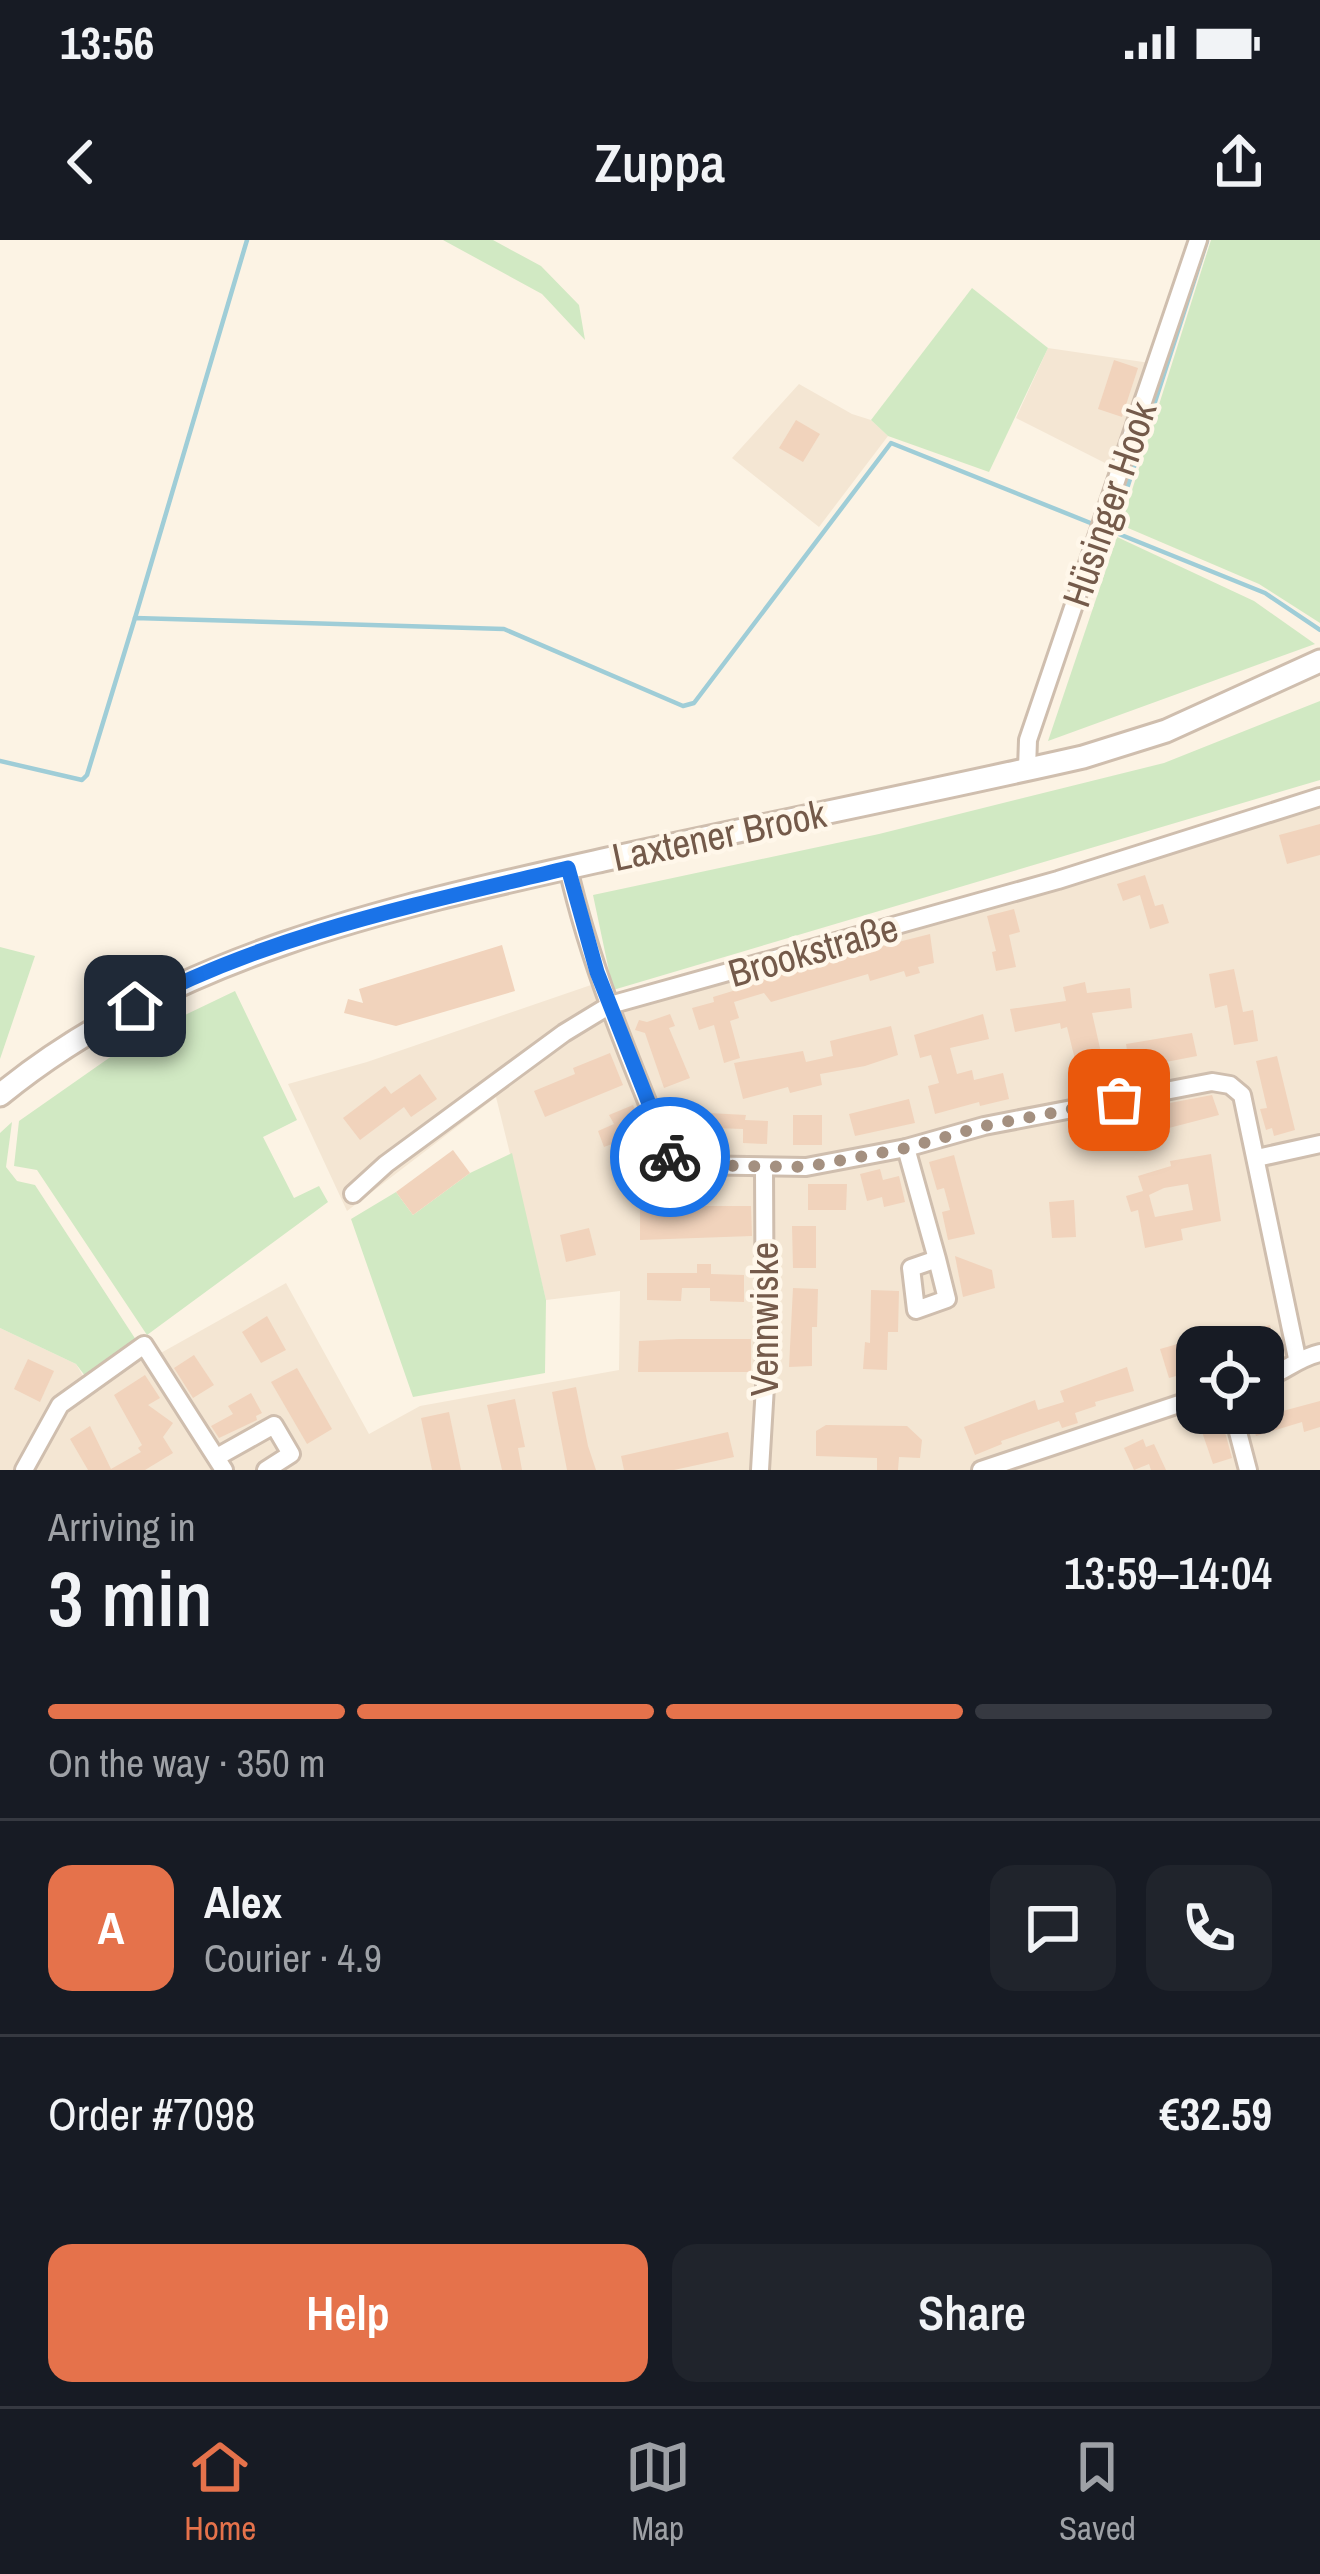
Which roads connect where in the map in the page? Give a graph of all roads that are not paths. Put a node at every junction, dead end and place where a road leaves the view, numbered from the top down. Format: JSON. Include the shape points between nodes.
{"nodes":[{"id":1,"x":1198,"y":240,"type":"edge"},
{"id":2,"x":1320,"y":661,"type":"edge"},
{"id":3,"x":1028,"y":770,"type":"junction"},
{"id":4,"x":1320,"y":797,"type":"edge"},
{"id":5,"x":568,"y":868,"type":"junction"},
{"id":6,"x":610,"y":1005,"type":"junction"},
{"id":7,"x":0,"y":1095,"type":"edge"},
{"id":8,"x":1320,"y":1144,"type":"edge"},
{"id":9,"x":906,"y":1148,"type":"junction"},
{"id":10,"x":1257,"y":1158,"type":"junction"},
{"id":11,"x":764,"y":1167,"type":"junction"},
{"id":12,"x":352,"y":1194,"type":"dead end"},
{"id":13,"x":938,"y":1259,"type":"dead end"},
{"id":14,"x":1320,"y":1353,"type":"edge"},
{"id":15,"x":1297,"y":1358,"type":"junction"},
{"id":16,"x":1284,"y":1371,"type":"edge"},
{"id":17,"x":1176,"y":1405,"type":"edge"},
{"id":18,"x":1239,"y":1434,"type":"edge"},
{"id":19,"x":220,"y":1464,"type":"edge"},
{"id":20,"x":24,"y":1470,"type":"edge"},
{"id":21,"x":266,"y":1470,"type":"edge"},
{"id":22,"x":760,"y":1470,"type":"edge"},
{"id":23,"x":981,"y":1470,"type":"edge"},
{"id":24,"x":1248,"y":1470,"type":"edge"}],
"edges":[{"from":1,"to":3,"type":"street","name":"Hüsinger Hook","via":[[1028,740]]},
{"from":2,"to":3,"type":"street","name":"Laxtener Brook","via":[[1166,731]]},
{"from":3,"to":5,"type":"street","name":"Laxtener Brook"},
{"from":4,"to":6,"type":"street","name":"Brookstraße"},
{"from":5,"to":6,"type":"street"},
{"from":5,"to":7,"type":"street","name":"Laxtener Brook","via":[[250,953],[108,1021]]},
{"from":6,"to":11,"type":"street","via":[[671,1160]]},
{"from":6,"to":12,"type":"street","name":"Brookstraße"},
{"from":8,"to":10,"type":"street"},
{"from":9,"to":10,"type":"street","via":[[1212,1082],[1242,1095]]},
{"from":9,"to":11,"type":"street"},
{"from":9,"to":13,"type":"street"},
{"from":10,"to":15,"type":"street"},
{"from":11,"to":22,"type":"street","name":"Vennwiske"},
{"from":14,"to":15,"type":"street"},
{"from":15,"to":16,"type":"street"},
{"from":17,"to":23,"type":"street"},
{"from":18,"to":24,"type":"street"},
{"from":19,"to":20,"type":"street","via":[[144,1345],[60,1405]]},
{"from":19,"to":21,"type":"street","via":[[274,1425],[291,1454]]}]}
